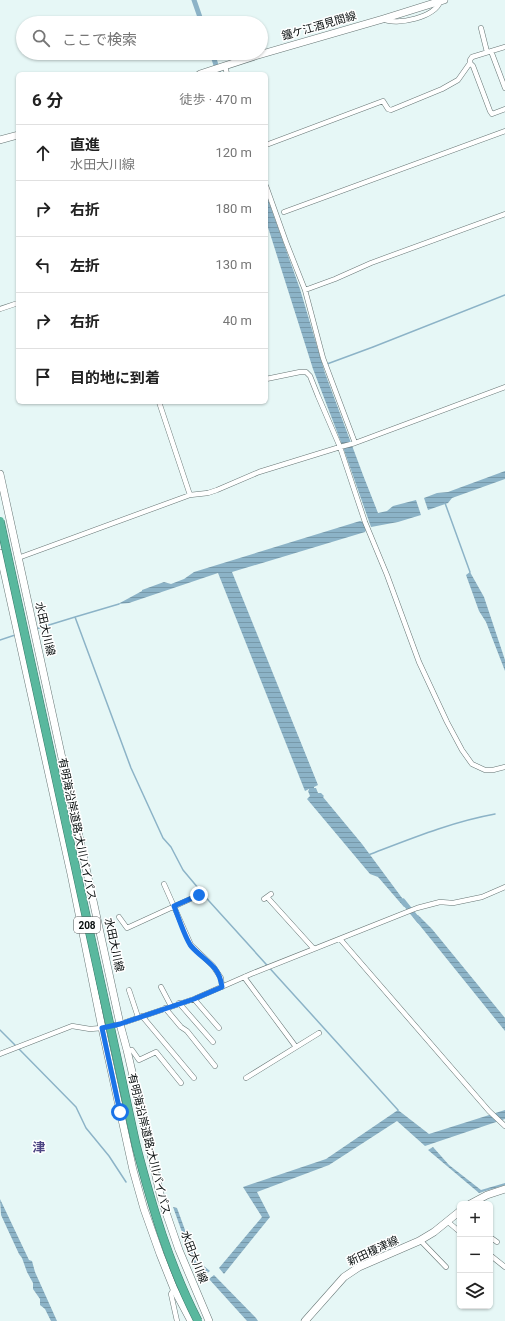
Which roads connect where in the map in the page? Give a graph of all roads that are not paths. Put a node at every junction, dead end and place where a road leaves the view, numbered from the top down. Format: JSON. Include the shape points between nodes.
{"nodes":[{"id":1,"x":442,"y":1,"type":"edge"},
{"id":2,"x":481,"y":28,"type":"dead end"},
{"id":3,"x":505,"y":47,"type":"edge"},
{"id":4,"x":268,"y":52,"type":"edge"},
{"id":5,"x":489,"y":52,"type":"junction"},
{"id":6,"x":243,"y":60,"type":"edge"},
{"id":7,"x":470,"y":63,"type":"junction"},
{"id":8,"x":223,"y":67,"type":"junction"},
{"id":9,"x":207,"y":72,"type":"edge"},
{"id":10,"x":226,"y":72,"type":"edge"},
{"id":11,"x":505,"y":88,"type":"edge"},
{"id":12,"x":505,"y":109,"type":"edge"},
{"id":13,"x":505,"y":131,"type":"edge"},
{"id":14,"x":16,"y":135,"type":"edge"},
{"id":15,"x":0,"y":139,"type":"edge"},
{"id":16,"x":268,"y":144,"type":"edge"},
{"id":17,"x":268,"y":192,"type":"edge"},
{"id":18,"x":284,"y":212,"type":"dead end"},
{"id":19,"x":505,"y":214,"type":"edge"},
{"id":20,"x":305,"y":290,"type":"junction"},
{"id":21,"x":16,"y":304,"type":"edge"},
{"id":22,"x":0,"y":309,"type":"edge"},
{"id":23,"x":268,"y":379,"type":"edge"},
{"id":24,"x":505,"y":387,"type":"edge"},
{"id":25,"x":161,"y":404,"type":"edge"},
{"id":26,"x":354,"y":444,"type":"junction"},
{"id":27,"x":341,"y":447,"type":"junction"},
{"id":28,"x":0,"y":474,"type":"edge"},
{"id":29,"x":190,"y":495,"type":"junction"},
{"id":30,"x":0,"y":521,"type":"edge"},
{"id":31,"x":0,"y":531,"type":"edge"},
{"id":32,"x":0,"y":553,"type":"edge"},
{"id":33,"x":18,"y":558,"type":"junction"},
{"id":34,"x":505,"y":767,"type":"edge"},
{"id":35,"x":164,"y":884,"type":"dead end"},
{"id":36,"x":505,"y":887,"type":"edge"},
{"id":37,"x":199,"y":895,"type":"dead end"},
{"id":38,"x":267,"y":897,"type":"dead end"},
{"id":39,"x":174,"y":906,"type":"junction"},
{"id":40,"x":119,"y":918,"type":"dead end"},
{"id":41,"x":340,"y":939,"type":"junction"},
{"id":42,"x":314,"y":949,"type":"junction"},
{"id":43,"x":244,"y":977,"type":"junction"},
{"id":44,"x":222,"y":987,"type":"junction"},
{"id":45,"x":161,"y":988,"type":"dead end"},
{"id":46,"x":129,"y":990,"type":"dead end"},
{"id":47,"x":194,"y":999,"type":"junction"},
{"id":48,"x":179,"y":1003,"type":"junction"},
{"id":49,"x":171,"y":1006,"type":"junction"},
{"id":50,"x":164,"y":1008,"type":"junction"},
{"id":51,"x":140,"y":1016,"type":"junction"},
{"id":52,"x":120,"y":1024,"type":"junction"},
{"id":53,"x":102,"y":1028,"type":"junction"},
{"id":54,"x":220,"y":1028,"type":"dead end"},
{"id":55,"x":319,"y":1033,"type":"dead end"},
{"id":56,"x":213,"y":1042,"type":"dead end"},
{"id":57,"x":296,"y":1047,"type":"junction"},
{"id":58,"x":127,"y":1050,"type":"junction"},
{"id":59,"x":0,"y":1054,"type":"edge"},
{"id":60,"x":215,"y":1066,"type":"dead end"},
{"id":61,"x":194,"y":1078,"type":"dead end"},
{"id":62,"x":246,"y":1078,"type":"dead end"},
{"id":63,"x":180,"y":1083,"type":"dead end"},
{"id":64,"x":503,"y":1124,"type":"edge"},
{"id":65,"x":505,"y":1189,"type":"edge"},
{"id":66,"x":476,"y":1201,"type":"edge"},
{"id":67,"x":457,"y":1214,"type":"edge"},
{"id":68,"x":447,"y":1221,"type":"junction"},
{"id":69,"x":457,"y":1229,"type":"edge"},
{"id":70,"x":493,"y":1239,"type":"edge"},
{"id":71,"x":420,"y":1240,"type":"junction"},
{"id":72,"x":497,"y":1242,"type":"dead end"},
{"id":73,"x":493,"y":1257,"type":"edge"},
{"id":74,"x":446,"y":1267,"type":"dead end"},
{"id":75,"x":505,"y":1267,"type":"edge"},
{"id":76,"x":174,"y":1289,"type":"junction"},
{"id":77,"x":177,"y":1321,"type":"edge"},
{"id":78,"x":191,"y":1321,"type":"edge"},
{"id":79,"x":195,"y":1321,"type":"edge"},
{"id":80,"x":198,"y":1321,"type":"edge"},
{"id":81,"x":209,"y":1321,"type":"edge"},
{"id":82,"x":305,"y":1321,"type":"edge"}],
"edges":[{"from":1,"to":4,"type":"main road","name":"鐘ケ江酒見間線"},
{"from":2,"to":5,"type":"street"},
{"from":3,"to":5,"type":"street"},
{"from":5,"to":7,"type":"street","via":[[472,57]]},
{"from":5,"to":11,"type":"street"},
{"from":6,"to":8,"type":"main road","name":"鐘ケ江酒見間線"},
{"from":7,"to":12,"type":"street","via":[[490,112],[492,114]]},
{"from":7,"to":16,"type":"street","via":[[458,80],[410,102],[390,110],[383,101]]},
{"from":8,"to":9,"type":"main road","name":"鐘ケ江酒見間線"},
{"from":8,"to":10,"type":"street"},
{"from":13,"to":18,"type":"street"},
{"from":14,"to":15,"type":"main road"},
{"from":17,"to":20,"type":"street"},
{"from":19,"to":20,"type":"street"},
{"from":20,"to":26,"type":"street","via":[[323,358]]},
{"from":21,"to":22,"type":"street"},
{"from":23,"to":27,"type":"street","via":[[300,372],[309,374]]},
{"from":24,"to":26,"type":"street"},
{"from":25,"to":29,"type":"street"},
{"from":26,"to":27,"type":"street"},
{"from":27,"to":29,"type":"street","via":[[260,472],[217,490]]},
{"from":27,"to":34,"type":"street","via":[[365,522],[422,672],[462,750],[472,764],[485,770]]},
{"from":28,"to":33,"type":"main road","name":"水田大川線"},
{"from":29,"to":33,"type":"street"},
{"from":30,"to":80,"type":"highway","name":"有明海沿岸道路;大川バイパス","number":"208","bridge":true,"via":[[136,1145],[164,1241]]},
{"from":31,"to":79,"type":"highway","name":"有明海沿岸道路;大川バイパス","number":"208","bridge":true,"via":[[133,1146],[161,1243]]},
{"from":32,"to":53,"type":"main road"},
{"from":33,"to":52,"type":"main road","name":"水田大川線"},
{"from":35,"to":39,"type":"street"},
{"from":36,"to":41,"type":"street","via":[[453,903],[440,902],[417,908]]},
{"from":37,"to":39,"type":"street"},
{"from":38,"to":42,"type":"street"},
{"from":39,"to":40,"type":"street","via":[[127,928]]},
{"from":39,"to":44,"type":"street","via":[[191,945],[213,966],[221,978]]},
{"from":41,"to":42,"type":"street"},
{"from":41,"to":64,"type":"street"},
{"from":42,"to":43,"type":"street"},
{"from":43,"to":44,"type":"street"},
{"from":43,"to":57,"type":"street"},
{"from":44,"to":47,"type":"street"},
{"from":45,"to":49,"type":"street"},
{"from":46,"to":51,"type":"street"},
{"from":47,"to":48,"type":"street"},
{"from":47,"to":54,"type":"street"},
{"from":48,"to":49,"type":"street"},
{"from":48,"to":56,"type":"street"},
{"from":49,"to":50,"type":"street"},
{"from":50,"to":51,"type":"street"},
{"from":50,"to":60,"type":"street","via":[[187,1031]]},
{"from":51,"to":52,"type":"street"},
{"from":51,"to":61,"type":"street"},
{"from":52,"to":53,"type":"street"},
{"from":52,"to":58,"type":"main road","name":"水田大川線"},
{"from":53,"to":59,"type":"street","via":[[72,1026]]},
{"from":53,"to":76,"type":"main road","via":[[135,1177],[144,1209]]},
{"from":55,"to":57,"type":"street"},
{"from":57,"to":62,"type":"street"},
{"from":58,"to":63,"type":"street","via":[[132,1050],[140,1060],[156,1052]]},
{"from":58,"to":81,"type":"main road","name":"水田大川線","via":[[160,1198]]},
{"from":65,"to":66,"type":"main road"},
{"from":67,"to":68,"type":"main road","name":"新田榎津線"},
{"from":68,"to":69,"type":"street"},
{"from":68,"to":71,"type":"main road","name":"新田榎津線"},
{"from":70,"to":72,"type":"street"},
{"from":71,"to":74,"type":"street"},
{"from":71,"to":82,"type":"main road","name":"新田榎津線","via":[[358,1267],[344,1277]]},
{"from":73,"to":75,"type":"street"},
{"from":76,"to":77,"type":"street","via":[[170,1294]]},
{"from":76,"to":78,"type":"main road"}]}
